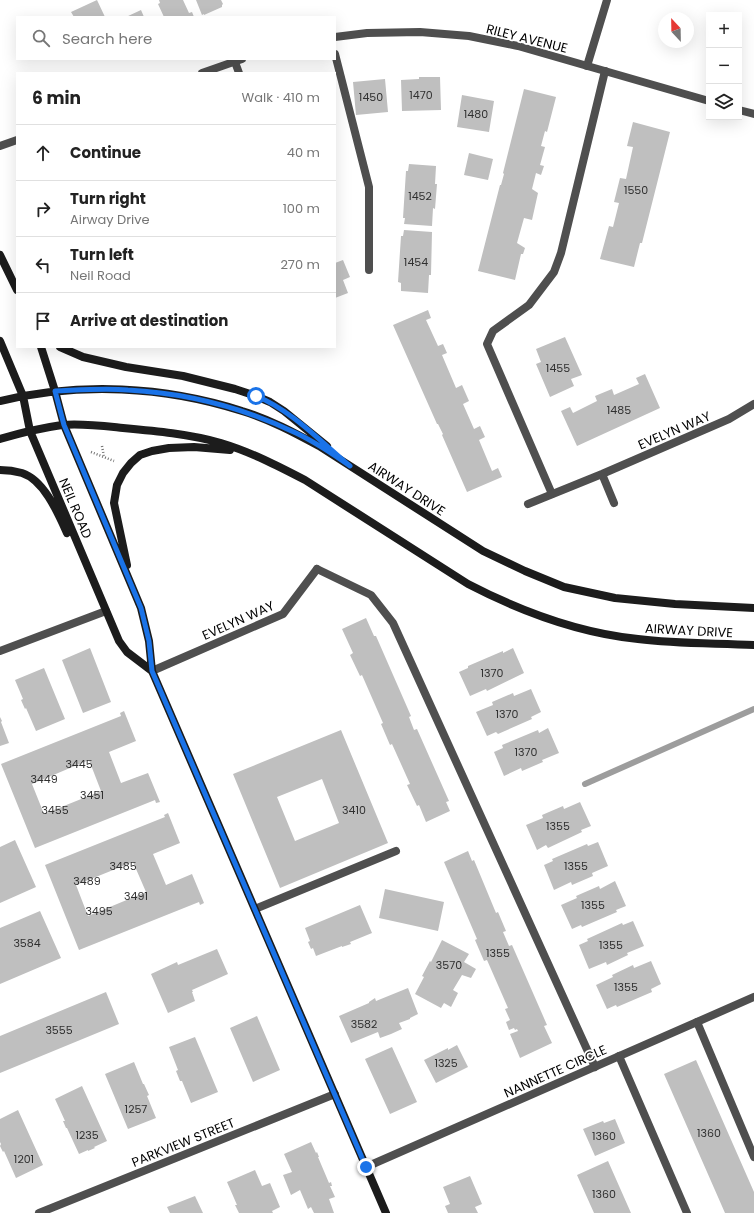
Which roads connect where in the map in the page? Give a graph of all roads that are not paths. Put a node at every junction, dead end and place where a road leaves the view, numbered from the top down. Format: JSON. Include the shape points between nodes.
{"nodes":[{"id":1,"x":607,"y":0,"type":"edge"},
{"id":2,"x":336,"y":37,"type":"edge"},
{"id":3,"x":336,"y":58,"type":"edge"},
{"id":4,"x":238,"y":60,"type":"edge"},
{"id":5,"x":587,"y":66,"type":"junction"},
{"id":6,"x":605,"y":71,"type":"junction"},
{"id":7,"x":205,"y":72,"type":"edge"},
{"id":8,"x":239,"y":72,"type":"edge"},
{"id":9,"x":706,"y":100,"type":"edge"},
{"id":10,"x":742,"y":111,"type":"edge"},
{"id":11,"x":754,"y":114,"type":"edge"},
{"id":12,"x":16,"y":140,"type":"edge"},
{"id":13,"x":0,"y":146,"type":"edge"},
{"id":14,"x":0,"y":255,"type":"edge"},
{"id":15,"x":369,"y":270,"type":"dead end"},
{"id":16,"x":16,"y":288,"type":"edge"},
{"id":17,"x":0,"y":341,"type":"edge"},
{"id":18,"x":41,"y":348,"type":"edge"},
{"id":19,"x":62,"y":348,"type":"edge"},
{"id":20,"x":55,"y":391,"type":"junction"},
{"id":21,"x":23,"y":396,"type":"junction"},
{"id":22,"x":0,"y":401,"type":"edge"},
{"id":23,"x":754,"y":404,"type":"edge"},
{"id":24,"x":64,"y":425,"type":"junction"},
{"id":25,"x":30,"y":431,"type":"junction"},
{"id":26,"x":0,"y":439,"type":"edge"},
{"id":27,"x":250,"y":453,"type":"junction"},
{"id":28,"x":350,"y":466,"type":"junction"},
{"id":29,"x":0,"y":470,"type":"edge"},
{"id":30,"x":602,"y":474,"type":"junction"},
{"id":31,"x":552,"y":494,"type":"junction"},
{"id":32,"x":614,"y":503,"type":"dead end"},
{"id":33,"x":528,"y":504,"type":"dead end"},
{"id":34,"x":131,"y":583,"type":"junction"},
{"id":35,"x":102,"y":601,"type":"junction"},
{"id":36,"x":754,"y":608,"type":"edge"},
{"id":37,"x":106,"y":610,"type":"junction"},
{"id":38,"x":754,"y":645,"type":"edge"},
{"id":39,"x":0,"y":651,"type":"edge"},
{"id":40,"x":152,"y":671,"type":"junction"},
{"id":41,"x":396,"y":851,"type":"dead end"},
{"id":42,"x":255,"y":909,"type":"junction"},
{"id":43,"x":754,"y":996,"type":"edge"},
{"id":44,"x":697,"y":1022,"type":"junction"},
{"id":45,"x":619,"y":1056,"type":"junction"},
{"id":46,"x":595,"y":1067,"type":"junction"},
{"id":47,"x":335,"y":1094,"type":"junction"},
{"id":48,"x":754,"y":1157,"type":"edge"},
{"id":49,"x":366,"y":1167,"type":"junction"},
{"id":50,"x":40,"y":1213,"type":"edge"},
{"id":51,"x":386,"y":1213,"type":"edge"},
{"id":52,"x":687,"y":1213,"type":"edge"}],
"edges":[{"from":1,"to":5,"type":"street"},
{"from":2,"to":5,"type":"street","name":"RILEY AVENUE","via":[[367,33],[420,32],[469,36],[518,46]]},
{"from":3,"to":15,"type":"street","via":[[368,187]]},
{"from":4,"to":7,"type":"street"},
{"from":4,"to":8,"type":"street"},
{"from":5,"to":6,"type":"street","name":"RILEY AVENUE"},
{"from":6,"to":9,"type":"street","name":"RILEY AVENUE"},
{"from":6,"to":31,"type":"street","via":[[561,253],[554,272],[529,305],[493,332],[487,344]]},
{"from":10,"to":11,"type":"street"},
{"from":12,"to":13,"type":"street"},
{"from":14,"to":16,"type":"main road"},
{"from":17,"to":21,"type":"main road","name":"NEIL ROAD"},
{"from":18,"to":20,"type":"main road","name":"NEIL ROAD"},
{"from":19,"to":28,"type":"main road","via":[[83,357],[183,376],[256,396],[284,411]]},
{"from":20,"to":21,"type":"main road","name":"AIRWAY DRIVE"},
{"from":20,"to":24,"type":"main road","name":"NEIL ROAD"},
{"from":20,"to":28,"type":"main road","name":"AIRWAY DRIVE","via":[[129,390],[213,403],[243,411],[296,433]]},
{"from":21,"to":22,"type":"main road","name":"AIRWAY DRIVE"},
{"from":21,"to":25,"type":"main road","name":"NEIL ROAD"},
{"from":23,"to":30,"type":"street","name":"EVELYN WAY","via":[[729,419]]},
{"from":24,"to":25,"type":"main road","name":"AIRWAY DRIVE"},
{"from":24,"to":27,"type":"main road","name":"AIRWAY DRIVE","via":[[100,426],[182,435],[221,443]]},
{"from":24,"to":34,"type":"main road","name":"NEIL ROAD"},
{"from":25,"to":26,"type":"main road","name":"AIRWAY DRIVE"},
{"from":25,"to":35,"type":"main road","name":"NEIL ROAD"},
{"from":27,"to":34,"type":"main road","via":[[215,448],[169,448],[140,455],[131,463],[117,485],[114,503]]},
{"from":27,"to":38,"type":"main road","name":"AIRWAY DRIVE","via":[[304,480],[494,598],[566,624],[604,634],[639,639]]},
{"from":28,"to":36,"type":"main road","name":"AIRWAY DRIVE","via":[[483,551],[564,587],[615,598]]},
{"from":29,"to":35,"type":"main road","via":[[23,473],[32,478],[50,499]]},
{"from":30,"to":31,"type":"street","name":"EVELYN WAY"},
{"from":30,"to":32,"type":"street"},
{"from":31,"to":33,"type":"street","name":"EVELYN WAY"},
{"from":34,"to":40,"type":"main road","name":"NEIL ROAD","via":[[141,608],[149,641]]},
{"from":35,"to":37,"type":"main road","name":"NEIL ROAD"},
{"from":37,"to":39,"type":"street"},
{"from":37,"to":40,"type":"main road","name":"NEIL ROAD","via":[[119,641],[127,652]]},
{"from":40,"to":42,"type":"main road","name":"NEIL ROAD"},
{"from":40,"to":46,"type":"street","name":"EVELYN WAY","via":[[283,614],[317,569],[371,595],[393,623]]},
{"from":41,"to":42,"type":"street"},
{"from":42,"to":47,"type":"main road","name":"NEIL ROAD"},
{"from":43,"to":44,"type":"street","name":"NANNETTE CIRCLE"},
{"from":44,"to":45,"type":"street","name":"NANNETTE CIRCLE"},
{"from":44,"to":48,"type":"street"},
{"from":45,"to":46,"type":"street","name":"NANNETTE CIRCLE"},
{"from":45,"to":52,"type":"street"},
{"from":46,"to":49,"type":"street","name":"NANNETTE CIRCLE"},
{"from":47,"to":49,"type":"main road","name":"NEIL ROAD"},
{"from":47,"to":50,"type":"street","name":"PARKVIEW STREET"},
{"from":49,"to":51,"type":"main road","name":"NEIL ROAD"}]}
